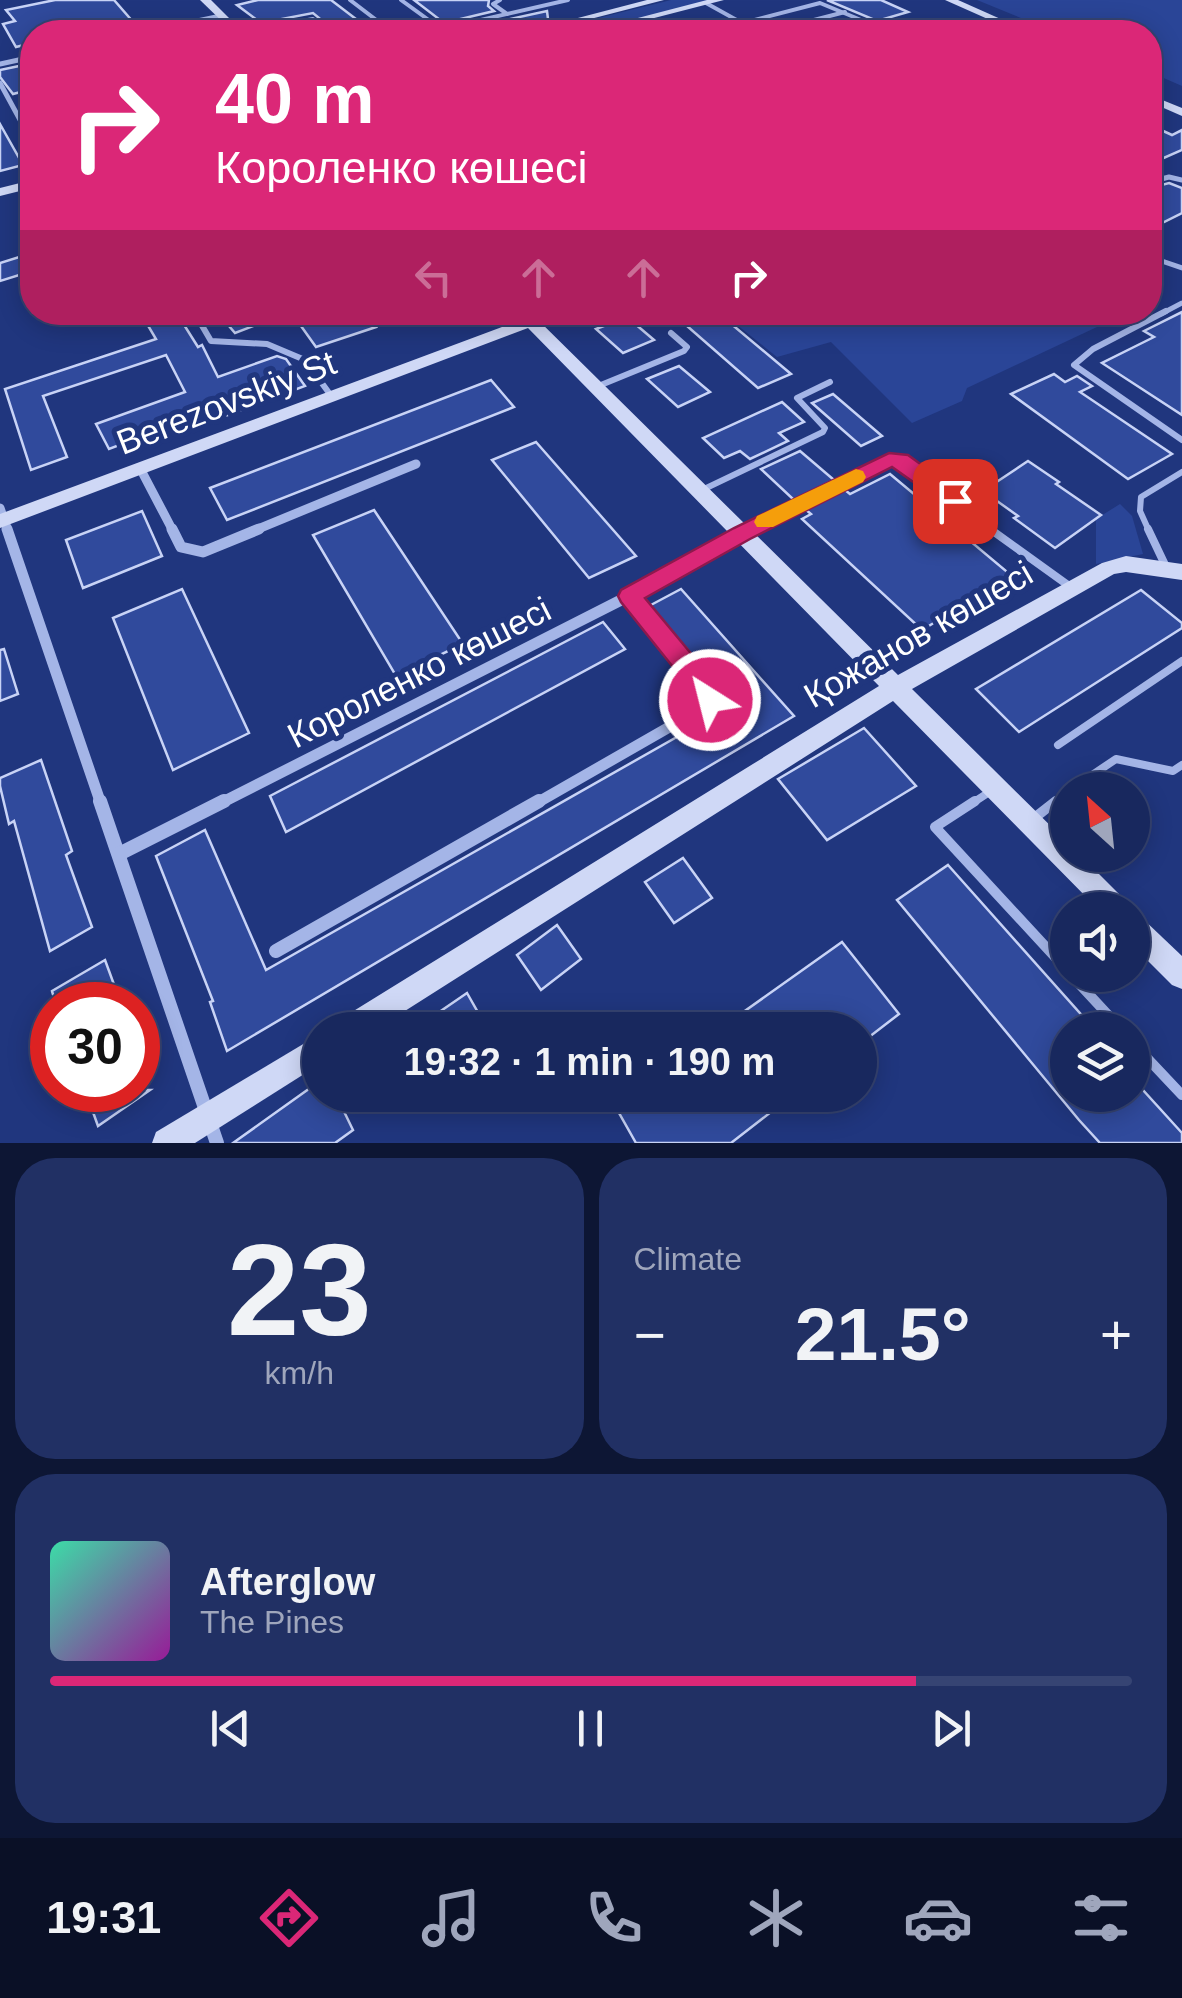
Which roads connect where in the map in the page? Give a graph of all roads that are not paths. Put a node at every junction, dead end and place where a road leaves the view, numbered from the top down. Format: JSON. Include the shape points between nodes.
{"nodes":[{"id":1,"x":205,"y":0,"type":"edge"},
{"id":2,"x":350,"y":0,"type":"edge"},
{"id":3,"x":401,"y":0,"type":"edge"},
{"id":4,"x":500,"y":0,"type":"edge"},
{"id":5,"x":568,"y":0,"type":"edge"},
{"id":6,"x":659,"y":0,"type":"edge"},
{"id":7,"x":719,"y":0,"type":"edge"},
{"id":8,"x":706,"y":3,"type":"junction"},
{"id":9,"x":947,"y":3,"type":"edge"},
{"id":10,"x":845,"y":12,"type":"junction"},
{"id":11,"x":507,"y":14,"type":"junction"},
{"id":12,"x":222,"y":16,"type":"junction"},
{"id":13,"x":203,"y":20,"type":"edge"},
{"id":14,"x":227,"y":20,"type":"edge"},
{"id":15,"x":376,"y":20,"type":"edge"},
{"id":16,"x":429,"y":20,"type":"edge"},
{"id":17,"x":481,"y":20,"type":"edge"},
{"id":18,"x":578,"y":20,"type":"edge"},
{"id":19,"x":637,"y":20,"type":"edge"},
{"id":20,"x":741,"y":20,"type":"edge"},
{"id":21,"x":753,"y":20,"type":"edge"},
{"id":22,"x":814,"y":20,"type":"edge"},
{"id":23,"x":861,"y":20,"type":"edge"},
{"id":24,"x":979,"y":20,"type":"edge"},
{"id":25,"x":993,"y":20,"type":"edge"},
{"id":26,"x":0,"y":83,"type":"edge"},
{"id":27,"x":20,"y":120,"type":"edge"},
{"id":28,"x":202,"y":325,"type":"edge"},
{"id":29,"x":507,"y":325,"type":"edge"},
{"id":30,"x":534,"y":325,"type":"edge"},
{"id":31,"x":1138,"y":325,"type":"edge"},
{"id":32,"x":671,"y":333,"type":"dead end"},
{"id":33,"x":830,"y":382,"type":"dead end"},
{"id":34,"x":596,"y":387,"type":"junction"},
{"id":35,"x":332,"y":397,"type":"junction"},
{"id":36,"x":1182,"y":440,"type":"edge"},
{"id":37,"x":416,"y":464,"type":"dead end"},
{"id":38,"x":141,"y":470,"type":"junction"},
{"id":39,"x":1182,"y":472,"type":"edge"},
{"id":40,"x":700,"y":491,"type":"junction"},
{"id":41,"x":1,"y":516,"type":"edge"},
{"id":42,"x":742,"y":533,"type":"junction"},
{"id":43,"x":1175,"y":571,"type":"edge"},
{"id":44,"x":1072,"y":588,"type":"junction"},
{"id":45,"x":629,"y":596,"type":"junction"},
{"id":46,"x":1182,"y":661,"type":"edge"},
{"id":47,"x":895,"y":688,"type":"junction"},
{"id":48,"x":1058,"y":745,"type":"dead end"},
{"id":49,"x":1182,"y":765,"type":"edge"},
{"id":50,"x":1097,"y":772,"type":"edge"},
{"id":51,"x":995,"y":788,"type":"junction"},
{"id":52,"x":1050,"y":806,"type":"edge"},
{"id":53,"x":1029,"y":822,"type":"junction"},
{"id":54,"x":119,"y":854,"type":"junction"},
{"id":55,"x":1099,"y":892,"type":"edge"},
{"id":56,"x":1150,"y":944,"type":"edge"},
{"id":57,"x":276,"y":951,"type":"dead end"},
{"id":58,"x":1050,"y":952,"type":"edge"},
{"id":59,"x":1182,"y":975,"type":"edge"},
{"id":60,"x":1087,"y":992,"type":"edge"},
{"id":61,"x":377,"y":1012,"type":"edge"},
{"id":62,"x":1105,"y":1012,"type":"edge"},
{"id":63,"x":1150,"y":1061,"type":"edge"},
{"id":64,"x":302,"y":1062,"type":"edge"},
{"id":65,"x":1182,"y":1095,"type":"edge"},
{"id":66,"x":213,"y":1130,"type":"edge"},
{"id":67,"x":167,"y":1143,"type":"edge"}],
"edges":[{"from":1,"to":12,"type":"street"},
{"from":2,"to":15,"type":"lane"},
{"from":3,"to":16,"type":"lane"},
{"from":4,"to":11,"type":"lane","via":[[492,4]]},
{"from":5,"to":11,"type":"lane"},
{"from":6,"to":18,"type":"street"},
{"from":7,"to":8,"type":"street"},
{"from":8,"to":19,"type":"street"},
{"from":8,"to":20,"type":"lane"},
{"from":9,"to":24,"type":"street"},
{"from":9,"to":25,"type":"street"},
{"from":10,"to":21,"type":"lane","via":[[820,3]]},
{"from":10,"to":22,"type":"lane"},
{"from":10,"to":23,"type":"lane"},
{"from":11,"to":17,"type":"lane"},
{"from":12,"to":13,"type":"street"},
{"from":12,"to":14,"type":"street"},
{"from":26,"to":27,"type":"street"},
{"from":28,"to":35,"type":"lane","via":[[211,341],[267,344],[305,360]]},
{"from":29,"to":35,"type":"street","name":"Berezovskiy St"},
{"from":30,"to":34,"type":"street"},
{"from":31,"to":36,"type":"lane","via":[[1074,365]]},
{"from":32,"to":34,"type":"lane","via":[[687,346],[684,351]]},
{"from":33,"to":40,"type":"lane","via":[[797,398],[824,432]]},
{"from":34,"to":40,"type":"street"},
{"from":35,"to":38,"type":"street","name":"Berezovskiy St"},
{"from":37,"to":38,"type":"street","via":[[203,552],[181,547]]},
{"from":38,"to":41,"type":"street","name":"Berezovskiy St"},
{"from":39,"to":43,"type":"lane","via":[[1141,497],[1140,511]]},
{"from":40,"to":42,"type":"street"},
{"from":41,"to":54,"type":"street"},
{"from":42,"to":44,"type":"lane","via":[[889,460],[901,460]]},
{"from":42,"to":45,"type":"street","name":"Короленко көшесі"},
{"from":42,"to":47,"type":"street"},
{"from":43,"to":44,"type":"street","name":"Қожанов көшесі","via":[[1126,564]]},
{"from":44,"to":47,"type":"street","name":"Қожанов көшесі"},
{"from":45,"to":54,"type":"street","name":"Короленко көшесі"},
{"from":45,"to":57,"type":"street","via":[[709,694],[706,706]]},
{"from":46,"to":48,"type":"lane"},
{"from":47,"to":51,"type":"street"},
{"from":47,"to":61,"type":"street","name":"Қожанов көшесі"},
{"from":49,"to":50,"type":"lane","via":[[1173,771],[1116,759]]},
{"from":51,"to":53,"type":"street"},
{"from":51,"to":58,"type":"lane","via":[[935,827]]},
{"from":52,"to":53,"type":"lane"},
{"from":53,"to":55,"type":"street"},
{"from":54,"to":66,"type":"street"},
{"from":56,"to":59,"type":"street"},
{"from":60,"to":62,"type":"lane"},
{"from":63,"to":65,"type":"lane"},
{"from":64,"to":66,"type":"street"},
{"from":66,"to":67,"type":"street"}]}
